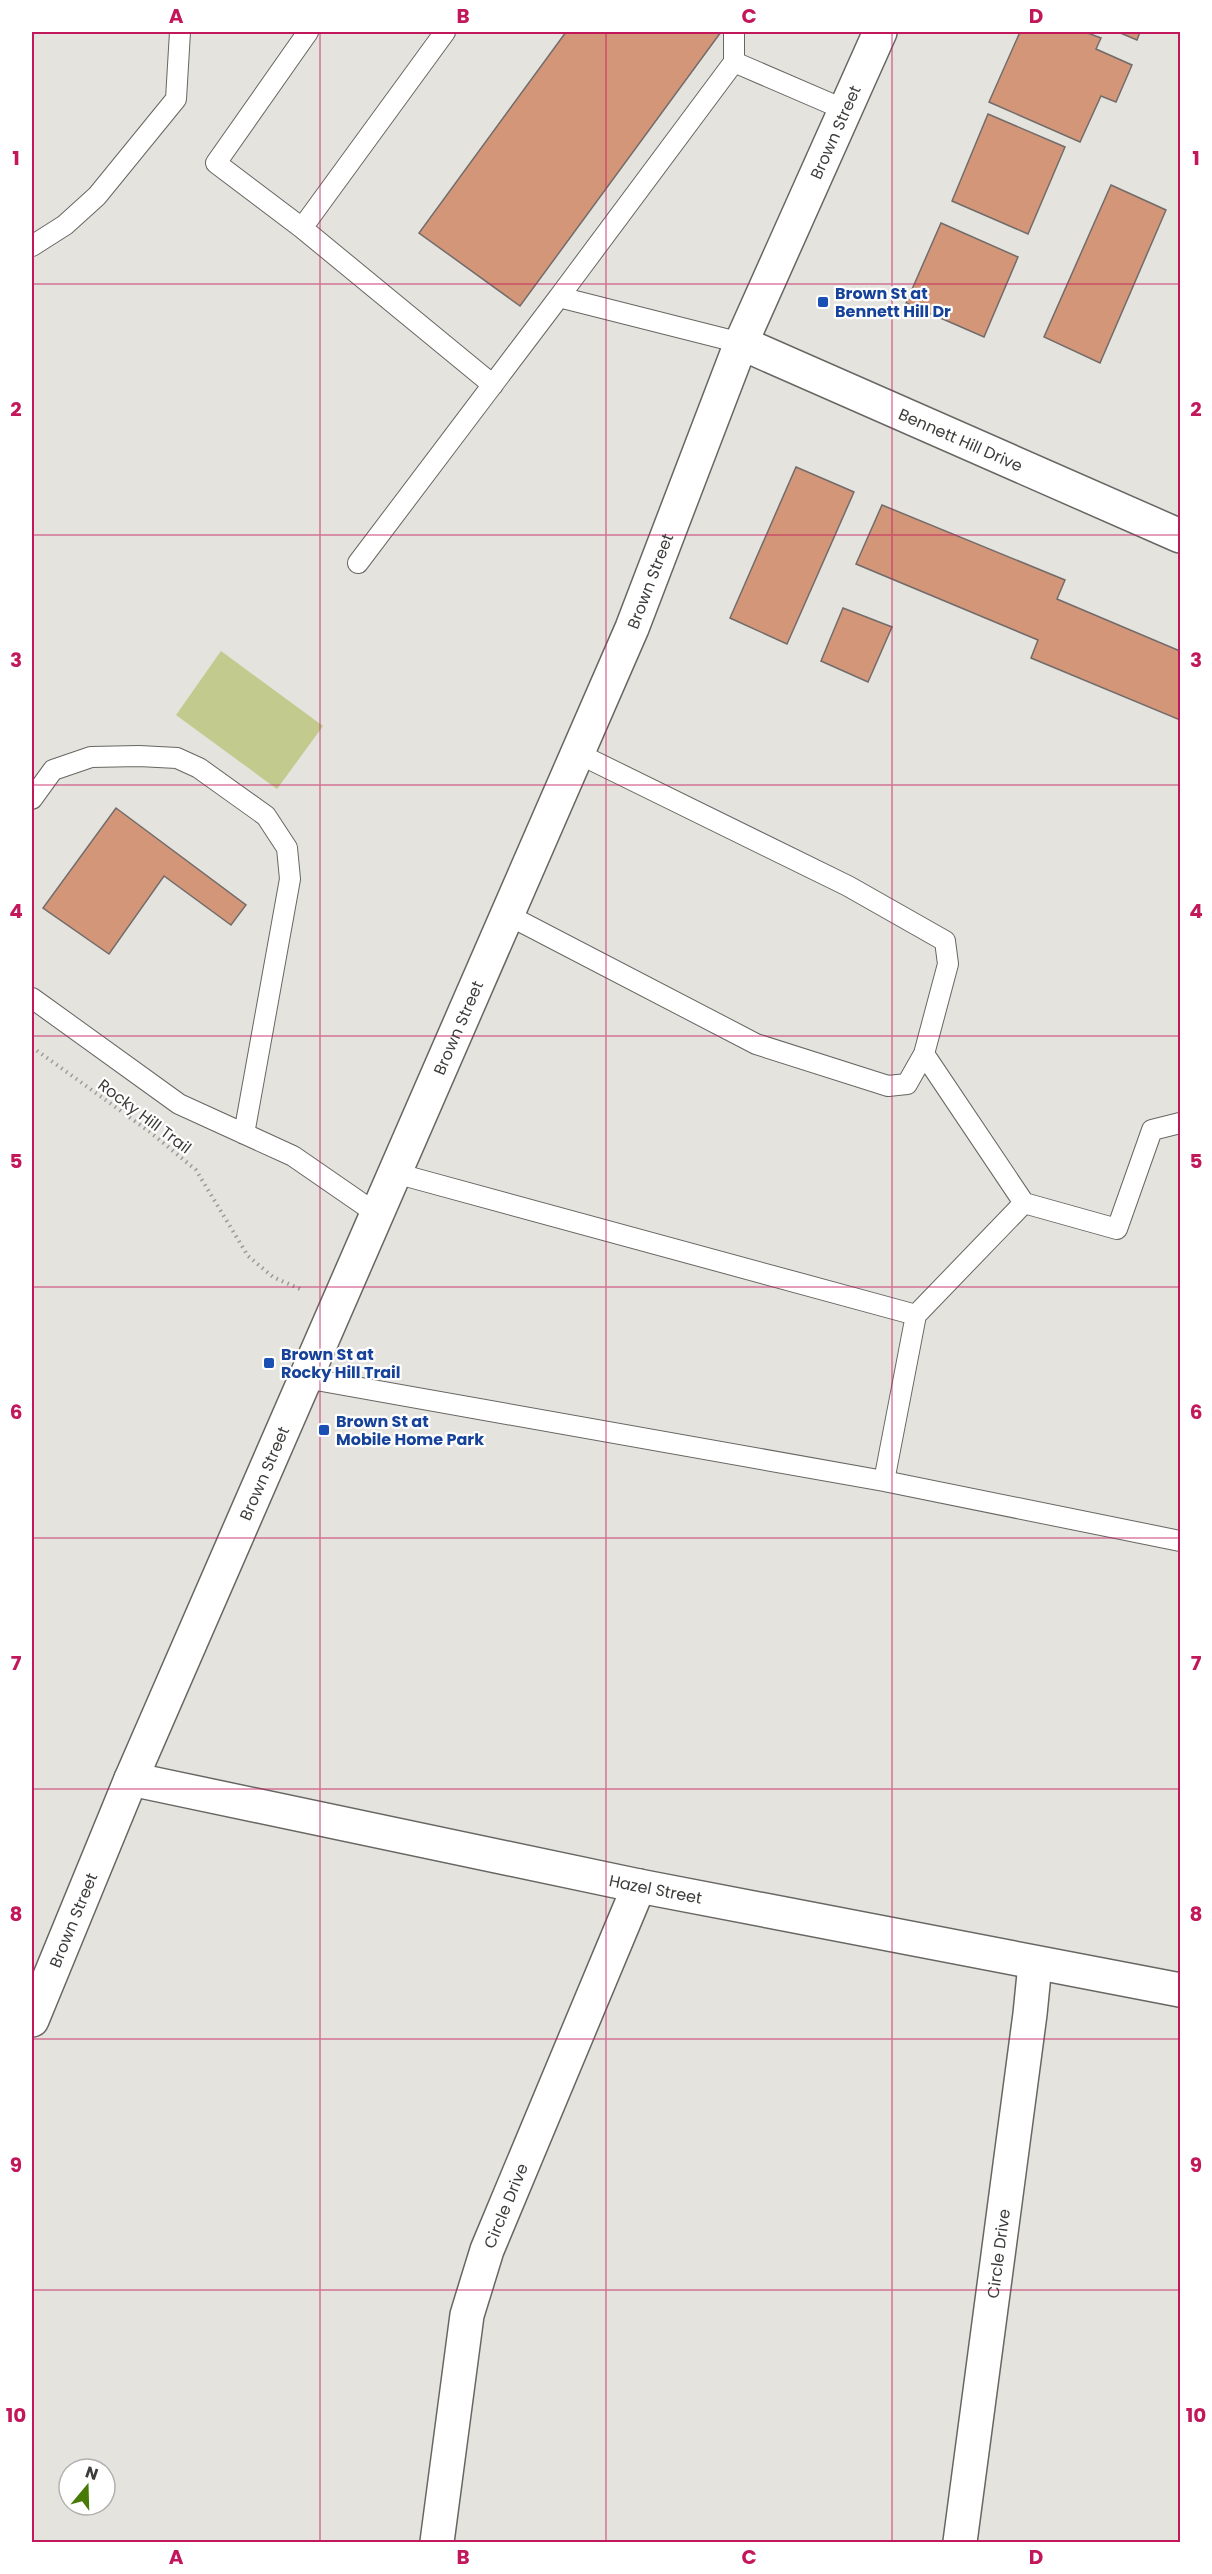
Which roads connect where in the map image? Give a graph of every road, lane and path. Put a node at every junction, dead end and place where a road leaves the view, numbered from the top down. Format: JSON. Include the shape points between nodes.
{"nodes":[{"id":1,"x":180,"y":32,"type":"edge"},
{"id":2,"x":308,"y":32,"type":"edge"},
{"id":3,"x":445,"y":32,"type":"edge"},
{"id":4,"x":735,"y":32,"type":"edge"},
{"id":5,"x":880,"y":32,"type":"edge"},
{"id":6,"x":734,"y":62,"type":"junction"},
{"id":7,"x":843,"y":109,"type":"junction"},
{"id":8,"x":302,"y":228,"type":"junction"},
{"id":9,"x":32,"y":246,"type":"edge"},
{"id":10,"x":559,"y":297,"type":"junction"},
{"id":11,"x":741,"y":344,"type":"junction"},
{"id":12,"x":493,"y":385,"type":"junction"},
{"id":13,"x":1180,"y":536,"type":"edge"},
{"id":14,"x":358,"y":562,"type":"dead end"},
{"id":15,"x":577,"y":753,"type":"junction"},
{"id":16,"x":32,"y":799,"type":"edge"},
{"id":17,"x":507,"y":915,"type":"junction"},
{"id":18,"x":32,"y":998,"type":"edge"},
{"id":19,"x":32,"y":1047,"type":"edge"},
{"id":20,"x":924,"y":1054,"type":"junction"},
{"id":21,"x":1180,"y":1123,"type":"edge"},
{"id":22,"x":244,"y":1134,"type":"junction"},
{"id":23,"x":395,"y":1173,"type":"junction"},
{"id":24,"x":1024,"y":1203,"type":"junction"},
{"id":25,"x":377,"y":1214,"type":"junction"},
{"id":26,"x":337,"y":1306,"type":"junction"},
{"id":27,"x":916,"y":1315,"type":"junction"},
{"id":28,"x":305,"y":1378,"type":"junction"},
{"id":29,"x":884,"y":1481,"type":"junction"},
{"id":30,"x":1180,"y":1541,"type":"edge"},
{"id":31,"x":131,"y":1779,"type":"junction"},
{"id":32,"x":639,"y":1886,"type":"junction"},
{"id":33,"x":1035,"y":1964,"type":"junction"},
{"id":34,"x":1180,"y":1990,"type":"edge"},
{"id":35,"x":32,"y":2020,"type":"edge"},
{"id":36,"x":437,"y":2542,"type":"edge"},
{"id":37,"x":960,"y":2542,"type":"edge"}],
"edges":[{"from":1,"to":9,"type":"lane","via":[[176,99],[97,196],[65,225]]},
{"from":2,"to":8,"type":"lane","via":[[216,163]]},
{"from":3,"to":8,"type":"lane"},
{"from":4,"to":6,"type":"lane"},
{"from":5,"to":7,"type":"street","name":"Brown Street"},
{"from":6,"to":7,"type":"lane"},
{"from":6,"to":10,"type":"lane"},
{"from":7,"to":11,"type":"street","name":"Brown Street"},
{"from":8,"to":12,"type":"lane"},
{"from":10,"to":11,"type":"lane"},
{"from":10,"to":12,"type":"lane"},
{"from":11,"to":13,"type":"street","name":"Bennett Hill Drive"},
{"from":11,"to":15,"type":"street","name":"Brown Street","via":[[633,628]]},
{"from":12,"to":14,"type":"lane"},
{"from":15,"to":17,"type":"street","name":"Brown Street"},
{"from":15,"to":20,"type":"lane","via":[[848,886],[945,941],[948,964]]},
{"from":16,"to":22,"type":"lane","via":[[52,770],[91,757],[177,758],[200,768],[266,816],[287,848],[290,879]]},
{"from":17,"to":20,"type":"lane","via":[[756,1044],[888,1086],[907,1084]]},
{"from":17,"to":23,"type":"street","name":"Brown Street"},
{"from":18,"to":22,"type":"lane","via":[[179,1104]]},
{"from":19,"to":26,"type":"path","name":"Rocky Hill Trail","via":[[196,1170],[248,1256],[273,1277]]},
{"from":20,"to":24,"type":"lane"},
{"from":21,"to":24,"type":"lane","via":[[1152,1130],[1117,1229]]},
{"from":22,"to":25,"type":"lane","via":[[293,1156]]},
{"from":23,"to":25,"type":"street","name":"Brown Street"},
{"from":23,"to":27,"type":"lane"},
{"from":24,"to":27,"type":"lane"},
{"from":25,"to":26,"type":"street","name":"Brown Street"},
{"from":26,"to":28,"type":"street","name":"Brown Street"},
{"from":27,"to":29,"type":"lane"},
{"from":28,"to":29,"type":"lane"},
{"from":28,"to":31,"type":"street","name":"Brown Street"},
{"from":29,"to":30,"type":"lane"},
{"from":31,"to":32,"type":"street","name":"Hazel Street"},
{"from":31,"to":35,"type":"street","name":"Brown Street"},
{"from":32,"to":33,"type":"street","name":"Hazel Street"},
{"from":32,"to":36,"type":"street","name":"Circle Drive","via":[[487,2250],[467,2314]]},
{"from":33,"to":34,"type":"street","name":"Hazel Street"},
{"from":33,"to":37,"type":"street","name":"Circle Drive"}]}
